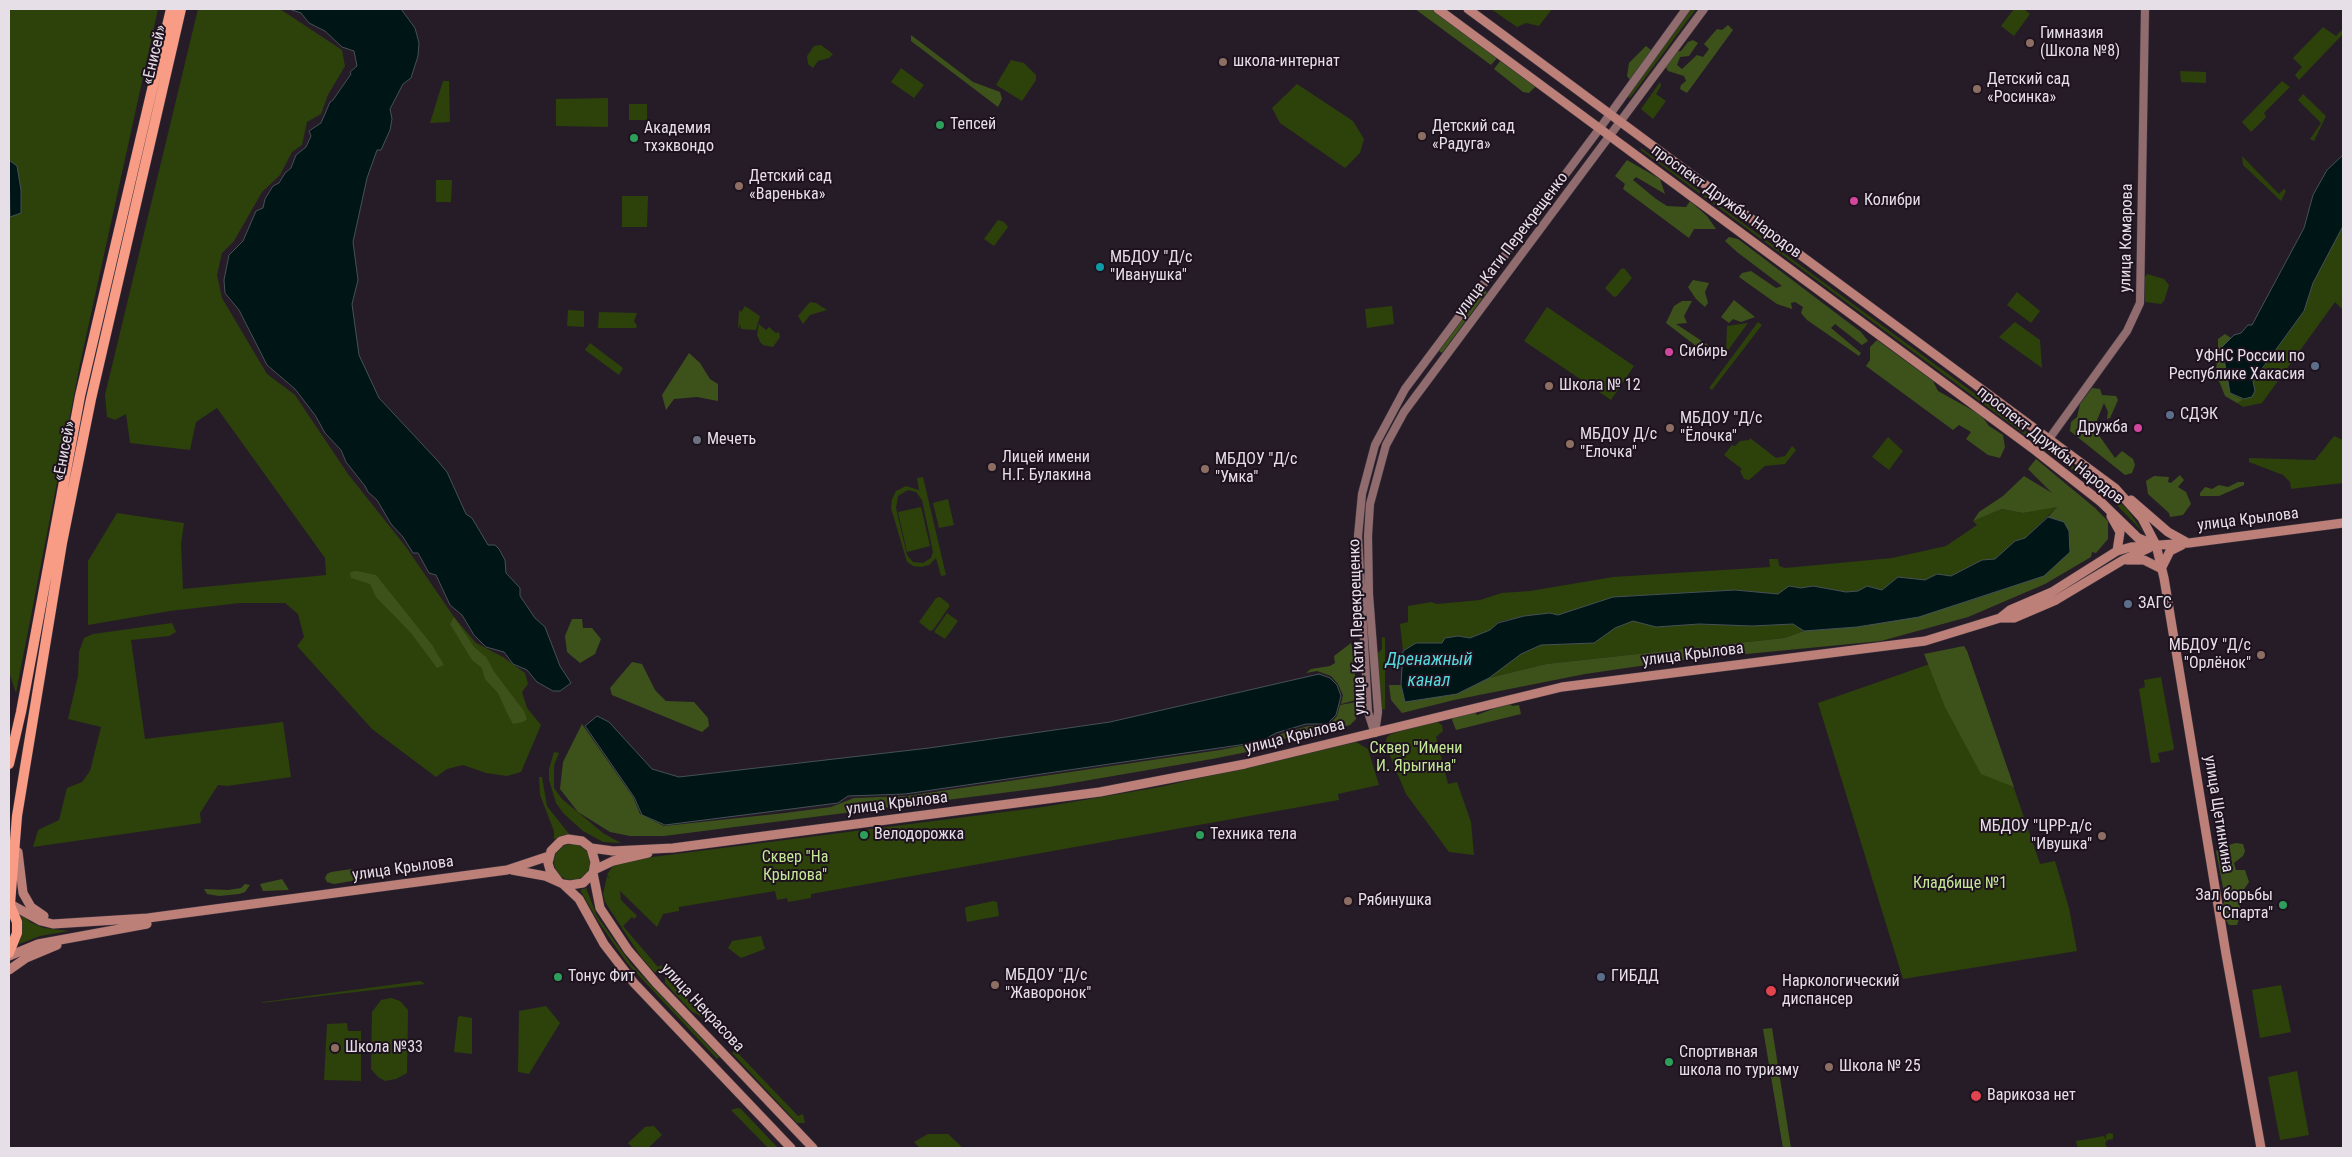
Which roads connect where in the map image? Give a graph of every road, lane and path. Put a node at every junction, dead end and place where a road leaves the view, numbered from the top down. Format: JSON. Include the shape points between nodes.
{"nodes":[{"id":1,"x":171,"y":9,"type":"edge"},
{"id":2,"x":181,"y":9,"type":"edge"},
{"id":3,"x":1438,"y":9,"type":"edge"},
{"id":4,"x":1468,"y":9,"type":"edge"},
{"id":5,"x":1686,"y":9,"type":"edge"},
{"id":6,"x":1704,"y":9,"type":"edge"},
{"id":7,"x":2145,"y":9,"type":"edge"},
{"id":8,"x":1610,"y":114,"type":"junction"},
{"id":9,"x":1621,"y":121,"type":"junction"},
{"id":10,"x":1600,"y":128,"type":"junction"},
{"id":11,"x":1611,"y":136,"type":"junction"},
{"id":12,"x":2049,"y":439,"type":"junction"},
{"id":13,"x":2115,"y":488,"type":"junction"},
{"id":14,"x":2101,"y":502,"type":"junction"},
{"id":15,"x":2343,"y":523,"type":"edge"},
{"id":16,"x":2189,"y":543,"type":"junction"},
{"id":17,"x":2156,"y":545,"type":"junction"},
{"id":18,"x":2117,"y":551,"type":"junction"},
{"id":19,"x":2123,"y":560,"type":"junction"},
{"id":20,"x":2162,"y":570,"type":"junction"},
{"id":21,"x":2000,"y":618,"type":"junction"},
{"id":22,"x":18,"y":728,"type":"junction"},
{"id":23,"x":1375,"y":733,"type":"junction"},
{"id":24,"x":9,"y":754,"type":"edge"},
{"id":25,"x":9,"y":764,"type":"edge"},
{"id":26,"x":16,"y":829,"type":"junction"},
{"id":27,"x":590,"y":847,"type":"junction"},
{"id":28,"x":672,"y":848,"type":"junction"},
{"id":29,"x":549,"y":856,"type":"junction"},
{"id":30,"x":507,"y":870,"type":"junction"},
{"id":31,"x":593,"y":871,"type":"junction"},
{"id":32,"x":561,"y":883,"type":"junction"},
{"id":33,"x":10,"y":904,"type":"edge"},
{"id":34,"x":260,"y":904,"type":"junction"},
{"id":35,"x":97,"y":923,"type":"junction"},
{"id":36,"x":92,"y":934,"type":"junction"},
{"id":37,"x":9,"y":954,"type":"edge"},
{"id":38,"x":9,"y":970,"type":"edge"},
{"id":39,"x":791,"y":1148,"type":"edge"},
{"id":40,"x":813,"y":1148,"type":"edge"},
{"id":41,"x":2261,"y":1148,"type":"edge"}],
"edges":[{"from":1,"to":22,"type":"highway","name":"«Енисей»","via":[[80,396]]},
{"from":2,"to":26,"type":"highway","name":"«Енисей»","via":[[91,399],[62,543]]},
{"from":3,"to":10,"type":"main road","name":"проспект Дружбы Народов"},
{"from":4,"to":8,"type":"main road","name":"проспект Дружбы Народов"},
{"from":5,"to":8,"type":"street","name":"улица Кати Перекрещенко"},
{"from":6,"to":9,"type":"street","name":"улица Кати Перекрещенко"},
{"from":7,"to":12,"type":"street","name":"улица Комарова","via":[[2140,303],[2127,332]]},
{"from":8,"to":9,"type":"main road","name":"проспект Дружбы Народов"},
{"from":8,"to":10,"type":"street","name":"улица Кати Перекрещенко"},
{"from":9,"to":11,"type":"street","name":"улица Кати Перекрещенко"},
{"from":9,"to":12,"type":"main road","name":"проспект Дружбы Народов"},
{"from":10,"to":11,"type":"main road","name":"проспект Дружбы Народов"},
{"from":10,"to":23,"type":"street","name":"улица Кати Перекрещенко","via":[[1405,389],[1375,445],[1362,494],[1358,536],[1368,712]]},
{"from":11,"to":14,"type":"main road","name":"проспект Дружбы Народов"},
{"from":11,"to":23,"type":"street","name":"улица Кати Перекрещенко","via":[[1404,412],[1386,445],[1370,504],[1368,536],[1378,712]]},
{"from":12,"to":13,"type":"main road","name":"проспект Дружбы Народов"},
{"from":13,"to":16,"type":"main road","via":[[2168,532]]},
{"from":13,"to":17,"type":"main road","name":"проспект Дружбы Народов","via":[[2142,518]]},
{"from":14,"to":17,"type":"main road","name":"проспект Дружбы Народов","via":[[2138,538]]},
{"from":14,"to":18,"type":"main road","via":[[2120,532]]},
{"from":15,"to":16,"type":"main road","name":"улица Крылова"},
{"from":16,"to":17,"type":"main road","name":"улица Крылова"},
{"from":16,"to":20,"type":"main road","via":[[2170,551],[2163,561]]},
{"from":17,"to":18,"type":"main road","name":"улица Крылова"},
{"from":17,"to":19,"type":"main road","name":"улица Крылова"},
{"from":17,"to":20,"type":"main road","name":"улица Щетинкина"},
{"from":18,"to":21,"type":"main road","name":"улица Крылова","via":[[2052,592],[2010,610]]},
{"from":19,"to":20,"type":"main road","via":[[2144,560]]},
{"from":19,"to":21,"type":"main road","name":"улица Крылова","via":[[2056,600],[2014,618]]},
{"from":20,"to":41,"type":"main road","name":"улица Щетинкина"},
{"from":21,"to":23,"type":"main road","name":"улица Крылова","via":[[1953,634],[1898,646],[1562,687]]},
{"from":22,"to":24,"type":"highway"},
{"from":22,"to":25,"type":"highway","name":"«Енисей»"},
{"from":23,"to":28,"type":"main road","name":"улица Крылова","via":[[1245,764],[1100,792]]},
{"from":26,"to":33,"type":"highway","name":"«Енисей»"},
{"from":26,"to":35,"type":"main road","via":[[20,880],[31,907],[45,917]]},
{"from":27,"to":28,"type":"main road","name":"улица Крылова","via":[[613,851]]},
{"from":27,"to":29,"type":"main road","name":"улица Крылова","via":[[582,841],[568,839],[555,846]]},
{"from":27,"to":31,"type":"main road","via":[[595,862]]},
{"from":28,"to":31,"type":"main road","via":[[613,861]]},
{"from":29,"to":30,"type":"main road","name":"улица Крылова"},
{"from":29,"to":32,"type":"main road","via":[[550,870]]},
{"from":30,"to":32,"type":"main road"},
{"from":30,"to":34,"type":"main road","name":"улица Крылова"},
{"from":31,"to":32,"type":"main road","via":[[583,883]]},
{"from":31,"to":40,"type":"main road","name":"улица Некрасова","via":[[600,908],[628,950]]},
{"from":32,"to":39,"type":"main road","name":"улица Некрасова","via":[[579,899],[604,944],[634,983]]},
{"from":33,"to":35,"type":"main road","via":[[47,923]]},
{"from":33,"to":37,"type":"highway","name":"«Енисей»","via":[[17,922],[17,934]]},
{"from":34,"to":35,"type":"main road"},
{"from":34,"to":36,"type":"main road"},
{"from":36,"to":37,"type":"main road","via":[[38,944]]},
{"from":36,"to":38,"type":"main road","via":[[37,952]]}]}
